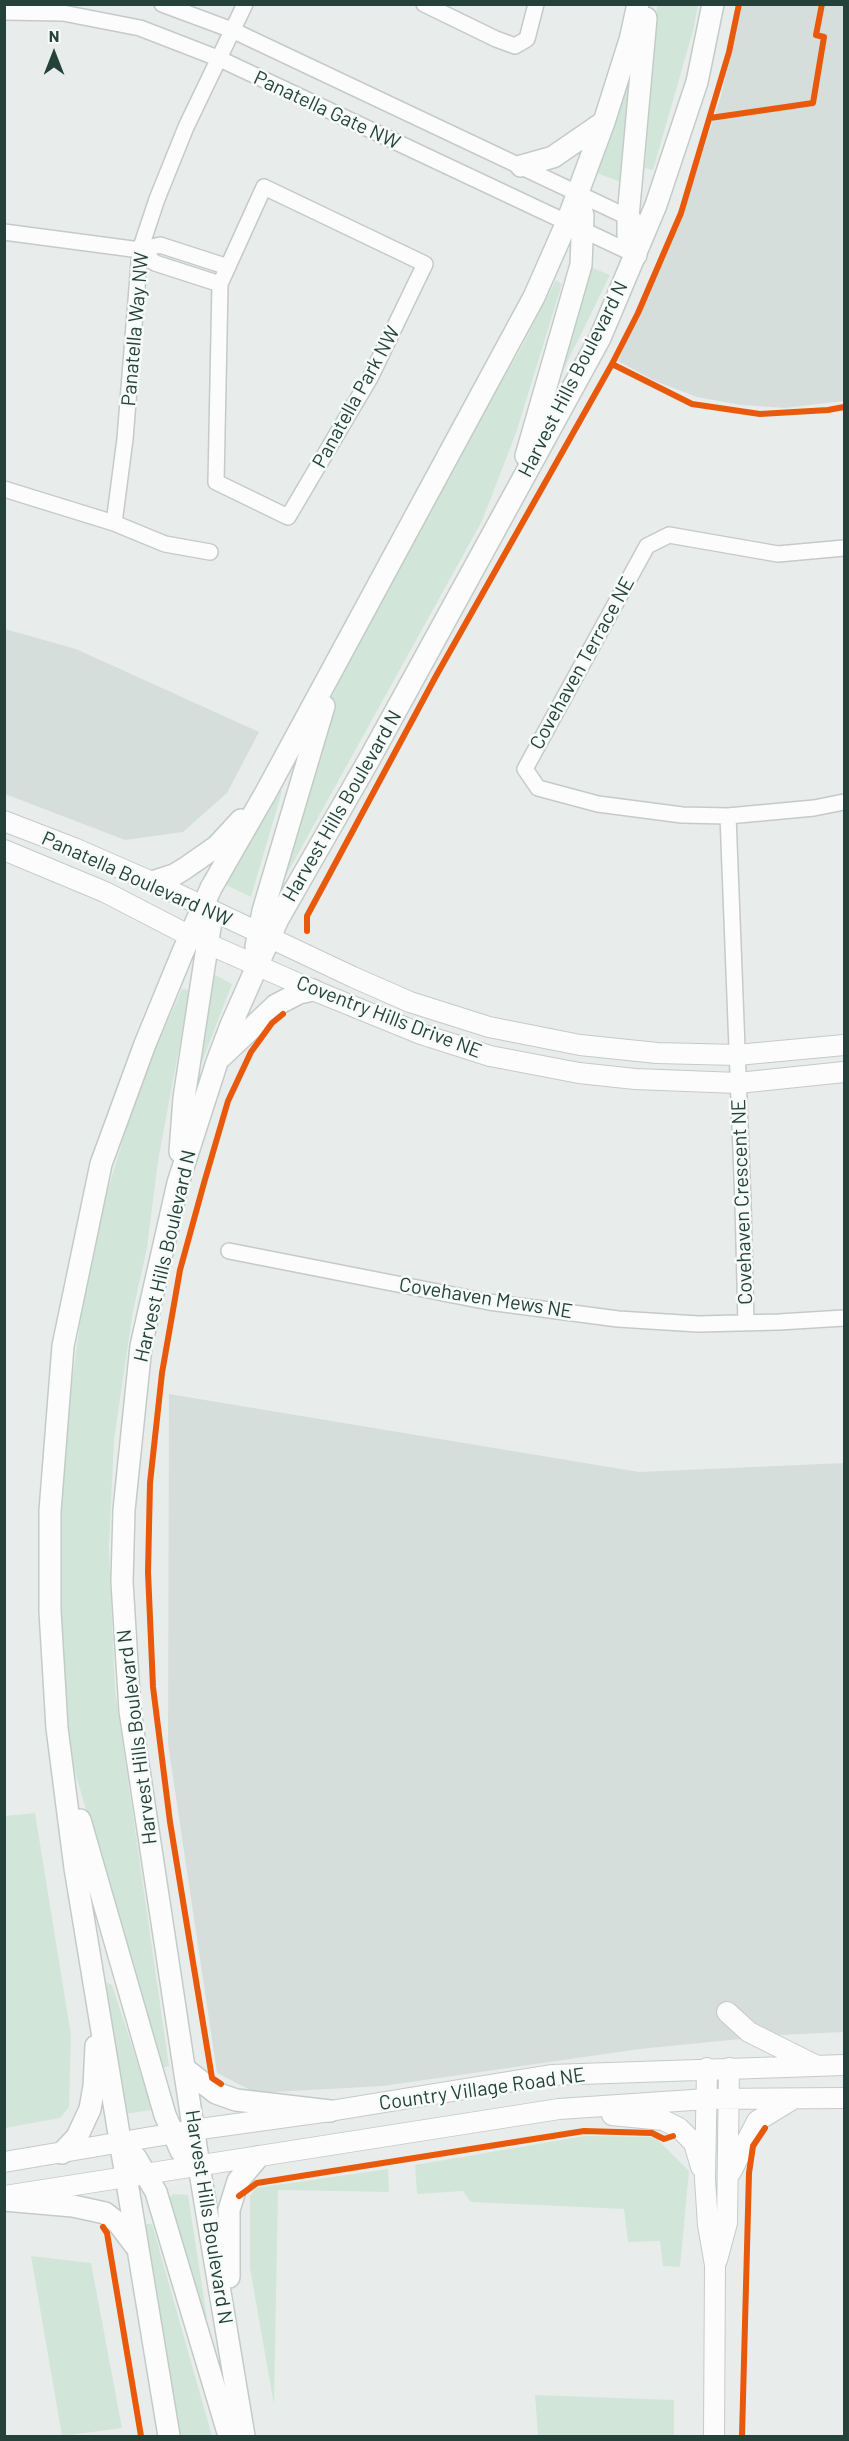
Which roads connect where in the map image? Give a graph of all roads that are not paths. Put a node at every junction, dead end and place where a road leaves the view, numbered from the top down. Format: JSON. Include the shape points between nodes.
{"nodes":[{"id":1,"x":162,"y":4,"type":"edge"},
{"id":2,"x":245,"y":4,"type":"edge"},
{"id":3,"x":424,"y":4,"type":"edge"},
{"id":4,"x":536,"y":4,"type":"edge"},
{"id":5,"x":638,"y":4,"type":"edge"},
{"id":6,"x":648,"y":4,"type":"edge"},
{"id":7,"x":713,"y":4,"type":"edge"},
{"id":8,"x":4,"y":12,"type":"edge"},
{"id":9,"x":232,"y":30,"type":"junction"},
{"id":10,"x":220,"y":59,"type":"junction"},
{"id":11,"x":604,"y":122,"type":"junction"},
{"id":12,"x":521,"y":166,"type":"junction"},
{"id":13,"x":578,"y":194,"type":"junction"},
{"id":14,"x":628,"y":218,"type":"junction"},
{"id":15,"x":575,"y":226,"type":"junction"},
{"id":16,"x":648,"y":226,"type":"junction"},
{"id":17,"x":4,"y":232,"type":"edge"},
{"id":18,"x":140,"y":250,"type":"junction"},
{"id":19,"x":636,"y":255,"type":"junction"},
{"id":20,"x":228,"y":267,"type":"junction"},
{"id":21,"x":220,"y":284,"type":"junction"},
{"id":22,"x":517,"y":488,"type":"junction"},
{"id":23,"x":4,"y":489,"type":"edge"},
{"id":24,"x":114,"y":523,"type":"junction"},
{"id":25,"x":844,"y":548,"type":"edge"},
{"id":26,"x":210,"y":552,"type":"dead end"},
{"id":27,"x":341,"y":654,"type":"junction"},
{"id":28,"x":266,"y":794,"type":"junction"},
{"id":29,"x":844,"y":802,"type":"edge"},
{"id":30,"x":728,"y":816,"type":"junction"},
{"id":31,"x":4,"y":821,"type":"edge"},
{"id":32,"x":4,"y":850,"type":"edge"},
{"id":33,"x":153,"y":882,"type":"junction"},
{"id":34,"x":203,"y":907,"type":"junction"},
{"id":35,"x":265,"y":935,"type":"junction"},
{"id":36,"x":190,"y":936,"type":"junction"},
{"id":37,"x":209,"y":944,"type":"junction"},
{"id":38,"x":258,"y":966,"type":"junction"},
{"id":39,"x":313,"y":990,"type":"junction"},
{"id":40,"x":844,"y":1045,"type":"edge"},
{"id":41,"x":737,"y":1055,"type":"junction"},
{"id":42,"x":216,"y":1062,"type":"junction"},
{"id":43,"x":844,"y":1072,"type":"edge"},
{"id":44,"x":738,"y":1083,"type":"junction"},
{"id":45,"x":178,"y":1183,"type":"junction"},
{"id":46,"x":229,"y":1251,"type":"dead end"},
{"id":47,"x":844,"y":1318,"type":"edge"},
{"id":48,"x":746,"y":1323,"type":"junction"},
{"id":49,"x":62,"y":1759,"type":"junction"},
{"id":50,"x":98,"y":2004,"type":"junction"},
{"id":51,"x":727,"y":2012,"type":"dead end"},
{"id":52,"x":818,"y":2066,"type":"junction"},
{"id":53,"x":844,"y":2066,"type":"edge"},
{"id":54,"x":706,"y":2068,"type":"junction"},
{"id":55,"x":729,"y":2068,"type":"junction"},
{"id":56,"x":185,"y":2069,"type":"junction"},
{"id":57,"x":729,"y":2098,"type":"junction"},
{"id":58,"x":795,"y":2098,"type":"junction"},
{"id":59,"x":844,"y":2098,"type":"edge"},
{"id":60,"x":706,"y":2099,"type":"junction"},
{"id":61,"x":559,"y":2109,"type":"junction"},
{"id":62,"x":330,"y":2111,"type":"junction"},
{"id":63,"x":183,"y":2131,"type":"junction"},
{"id":64,"x":120,"y":2143,"type":"junction"},
{"id":65,"x":62,"y":2153,"type":"junction"},
{"id":66,"x":258,"y":2157,"type":"junction"},
{"id":67,"x":4,"y":2162,"type":"edge"},
{"id":68,"x":198,"y":2166,"type":"junction"},
{"id":69,"x":136,"y":2175,"type":"junction"},
{"id":70,"x":705,"y":2180,"type":"junction"},
{"id":71,"x":727,"y":2180,"type":"junction"},
{"id":72,"x":4,"y":2198,"type":"edge"},
{"id":73,"x":138,"y":2250,"type":"junction"},
{"id":74,"x":716,"y":2265,"type":"junction"},
{"id":75,"x":233,"y":2365,"type":"junction"},
{"id":76,"x":169,"y":2436,"type":"edge"},
{"id":77,"x":229,"y":2436,"type":"edge"},
{"id":78,"x":244,"y":2436,"type":"edge"},
{"id":79,"x":714,"y":2436,"type":"edge"}],
"edges":[{"from":1,"to":9,"type":"street","name":"Panatella Gate NW"},
{"from":2,"to":9,"type":"street","name":"Panatella Way NW"},
{"from":3,"to":4,"type":"street","via":[[515,46],[527,39]]},
{"from":5,"to":11,"type":"main road"},
{"from":6,"to":14,"type":"main road"},
{"from":7,"to":16,"type":"main road","name":"Harvest Hills Boulevard N","via":[[697,82]]},
{"from":8,"to":10,"type":"street","name":"Panatella Gate NW","via":[[63,13],[140,28]]},
{"from":9,"to":10,"type":"street","name":"Panatella Way NW"},
{"from":9,"to":12,"type":"street","name":"Panatella Gate NW"},
{"from":10,"to":15,"type":"street","name":"Panatella Gate NW"},
{"from":10,"to":18,"type":"street","name":"Panatella Way NW","via":[[186,127]]},
{"from":11,"to":12,"type":"main road","via":[[553,157]]},
{"from":11,"to":13,"type":"main road"},
{"from":12,"to":13,"type":"street","name":"Panatella Gate NW"},
{"from":13,"to":14,"type":"street","name":"Panatella Gate NW"},
{"from":13,"to":15,"type":"main road","via":[[583,216]]},
{"from":14,"to":16,"type":"street","name":"Panatella Gate NW"},
{"from":14,"to":19,"type":"main road","via":[[628,236]]},
{"from":15,"to":19,"type":"street","name":"Panatella Gate NW"},
{"from":15,"to":22,"type":"main road","via":[[581,265]]},
{"from":15,"to":27,"type":"main road"},
{"from":16,"to":19,"type":"main road","name":"Harvest Hills Boulevard N"},
{"from":17,"to":18,"type":"street"},
{"from":18,"to":20,"type":"street","via":[[160,245]]},
{"from":18,"to":21,"type":"street","via":[[155,263]]},
{"from":18,"to":24,"type":"street","name":"Panatella Way NW"},
{"from":19,"to":22,"type":"main road","name":"Harvest Hills Boulevard N","via":[[600,338]]},
{"from":20,"to":21,"type":"street","name":"Panatella Park NW"},
{"from":20,"to":21,"type":"street","name":"Panatella Park NW","via":[[264,187],[424,264],[370,378],[288,517],[216,482]]},
{"from":22,"to":35,"type":"main road","name":"Harvest Hills Boulevard N","via":[[370,758],[278,919]]},
{"from":23,"to":24,"type":"street"},
{"from":24,"to":26,"type":"street","via":[[165,544]]},
{"from":25,"to":30,"type":"street","name":"Covehaven Terrace NE","via":[[778,554],[669,535],[647,546],[525,769],[538,788],[598,804],[682,815]]},
{"from":27,"to":28,"type":"main road"},
{"from":27,"to":35,"type":"main road","via":[[317,725]]},
{"from":28,"to":33,"type":"main road","via":[[217,846],[174,875]]},
{"from":28,"to":34,"type":"main road"},
{"from":29,"to":30,"type":"street","name":"Covehaven Terrace NE"},
{"from":30,"to":41,"type":"street"},
{"from":31,"to":33,"type":"street","name":"Panatella Boulevard NW"},
{"from":32,"to":36,"type":"street","name":"Panatella Boulevard NW","via":[[105,892]]},
{"from":33,"to":34,"type":"street","name":"Panatella Boulevard NW"},
{"from":34,"to":35,"type":"street","name":"Panatella Boulevard NW"},
{"from":34,"to":36,"type":"main road"},
{"from":34,"to":37,"type":"main road","via":[[212,921]]},
{"from":35,"to":38,"type":"main road","via":[[256,950]]},
{"from":35,"to":41,"type":"street","name":"Coventry Hills Drive NE","via":[[410,1002],[489,1027],[580,1045],[657,1053]]},
{"from":36,"to":37,"type":"street","name":"Panatella Boulevard NW"},
{"from":36,"to":49,"type":"main road","via":[[144,1044],[101,1164],[63,1346],[50,1511],[50,1611]]},
{"from":37,"to":38,"type":"street","name":"Panatella Boulevard NW"},
{"from":37,"to":45,"type":"main road","via":[[184,1098]]},
{"from":38,"to":39,"type":"street","name":"Coventry Hills Drive NE"},
{"from":38,"to":42,"type":"main road","name":"Harvest Hills Boulevard N"},
{"from":39,"to":42,"type":"main road","via":[[276,1005]]},
{"from":39,"to":44,"type":"street","name":"Coventry Hills Drive NE","via":[[421,1034],[490,1056],[579,1073]]},
{"from":40,"to":41,"type":"street","name":"Coventry Hills Drive NE"},
{"from":41,"to":44,"type":"street","name":"Covehaven Crescent NE"},
{"from":42,"to":45,"type":"main road","name":"Harvest Hills Boulevard N"},
{"from":43,"to":44,"type":"street","name":"Coventry Hills Drive NE"},
{"from":44,"to":48,"type":"street","name":"Covehaven Crescent NE"},
{"from":45,"to":56,"type":"main road","name":"Harvest Hills Boulevard N","via":[[141,1346],[124,1500],[122,1582],[134,1751]]},
{"from":46,"to":48,"type":"street","name":"Covehaven Mews NE","via":[[489,1302],[618,1318]]},
{"from":47,"to":48,"type":"street","name":"Covehaven Crescent NE"},
{"from":49,"to":50,"type":"main road"},
{"from":49,"to":63,"type":"main road","via":[[165,2115]]},
{"from":50,"to":64,"type":"main road"},
{"from":50,"to":65,"type":"main road","via":[[90,2109],[77,2137]]},
{"from":51,"to":52,"type":"street","via":[[748,2032]]},
{"from":52,"to":53,"type":"street","name":"Country Village Road NE"},
{"from":52,"to":55,"type":"street","name":"Country Village Road NE"},
{"from":54,"to":55,"type":"street","name":"Country Village Road NE"},
{"from":54,"to":60,"type":"street"},
{"from":54,"to":62,"type":"street","name":"Country Village Road NE","via":[[551,2075]]},
{"from":55,"to":57,"type":"street"},
{"from":56,"to":62,"type":"main road","via":[[208,2088],[236,2100]]},
{"from":56,"to":63,"type":"main road","name":"Harvest Hills Boulevard N"},
{"from":57,"to":58,"type":"street","name":"Country Village Road NE"},
{"from":57,"to":60,"type":"street","name":"Country Village Road NE"},
{"from":57,"to":71,"type":"street"},
{"from":58,"to":59,"type":"street","name":"Country Village Road NE"},
{"from":58,"to":71,"type":"street","via":[[757,2121]]},
{"from":60,"to":61,"type":"street","name":"Country Village Road NE"},
{"from":60,"to":70,"type":"street"},
{"from":61,"to":66,"type":"street","name":"Country Village Road NE"},
{"from":61,"to":70,"type":"street","via":[[663,2120],[679,2128],[694,2144]]},
{"from":62,"to":63,"type":"street","name":"Country Village Road NE"},
{"from":63,"to":64,"type":"street","name":"Country Village Road NE"},
{"from":63,"to":68,"type":"main road","via":[[182,2151]]},
{"from":64,"to":65,"type":"street","name":"Country Village Road NE"},
{"from":64,"to":69,"type":"main road"},
{"from":65,"to":67,"type":"street","name":"Country Village Road NE"},
{"from":66,"to":68,"type":"street","name":"Country Village Road NE"},
{"from":66,"to":75,"type":"main road","via":[[238,2181],[229,2210]]},
{"from":68,"to":69,"type":"street","name":"Country Village Road NE"},
{"from":68,"to":75,"type":"main road","name":"Harvest Hills Boulevard N"},
{"from":69,"to":72,"type":"street","name":"Country Village Road NE"},
{"from":69,"to":73,"type":"main road"},
{"from":69,"to":77,"type":"main road","via":[[156,2192]]},
{"from":70,"to":74,"type":"street"},
{"from":71,"to":74,"type":"street","via":[[727,2223]]},
{"from":72,"to":73,"type":"main road","via":[[105,2213],[118,2223]]},
{"from":73,"to":76,"type":"main road"},
{"from":74,"to":79,"type":"street"},
{"from":75,"to":78,"type":"main road","name":"Harvest Hills Boulevard N"}]}
